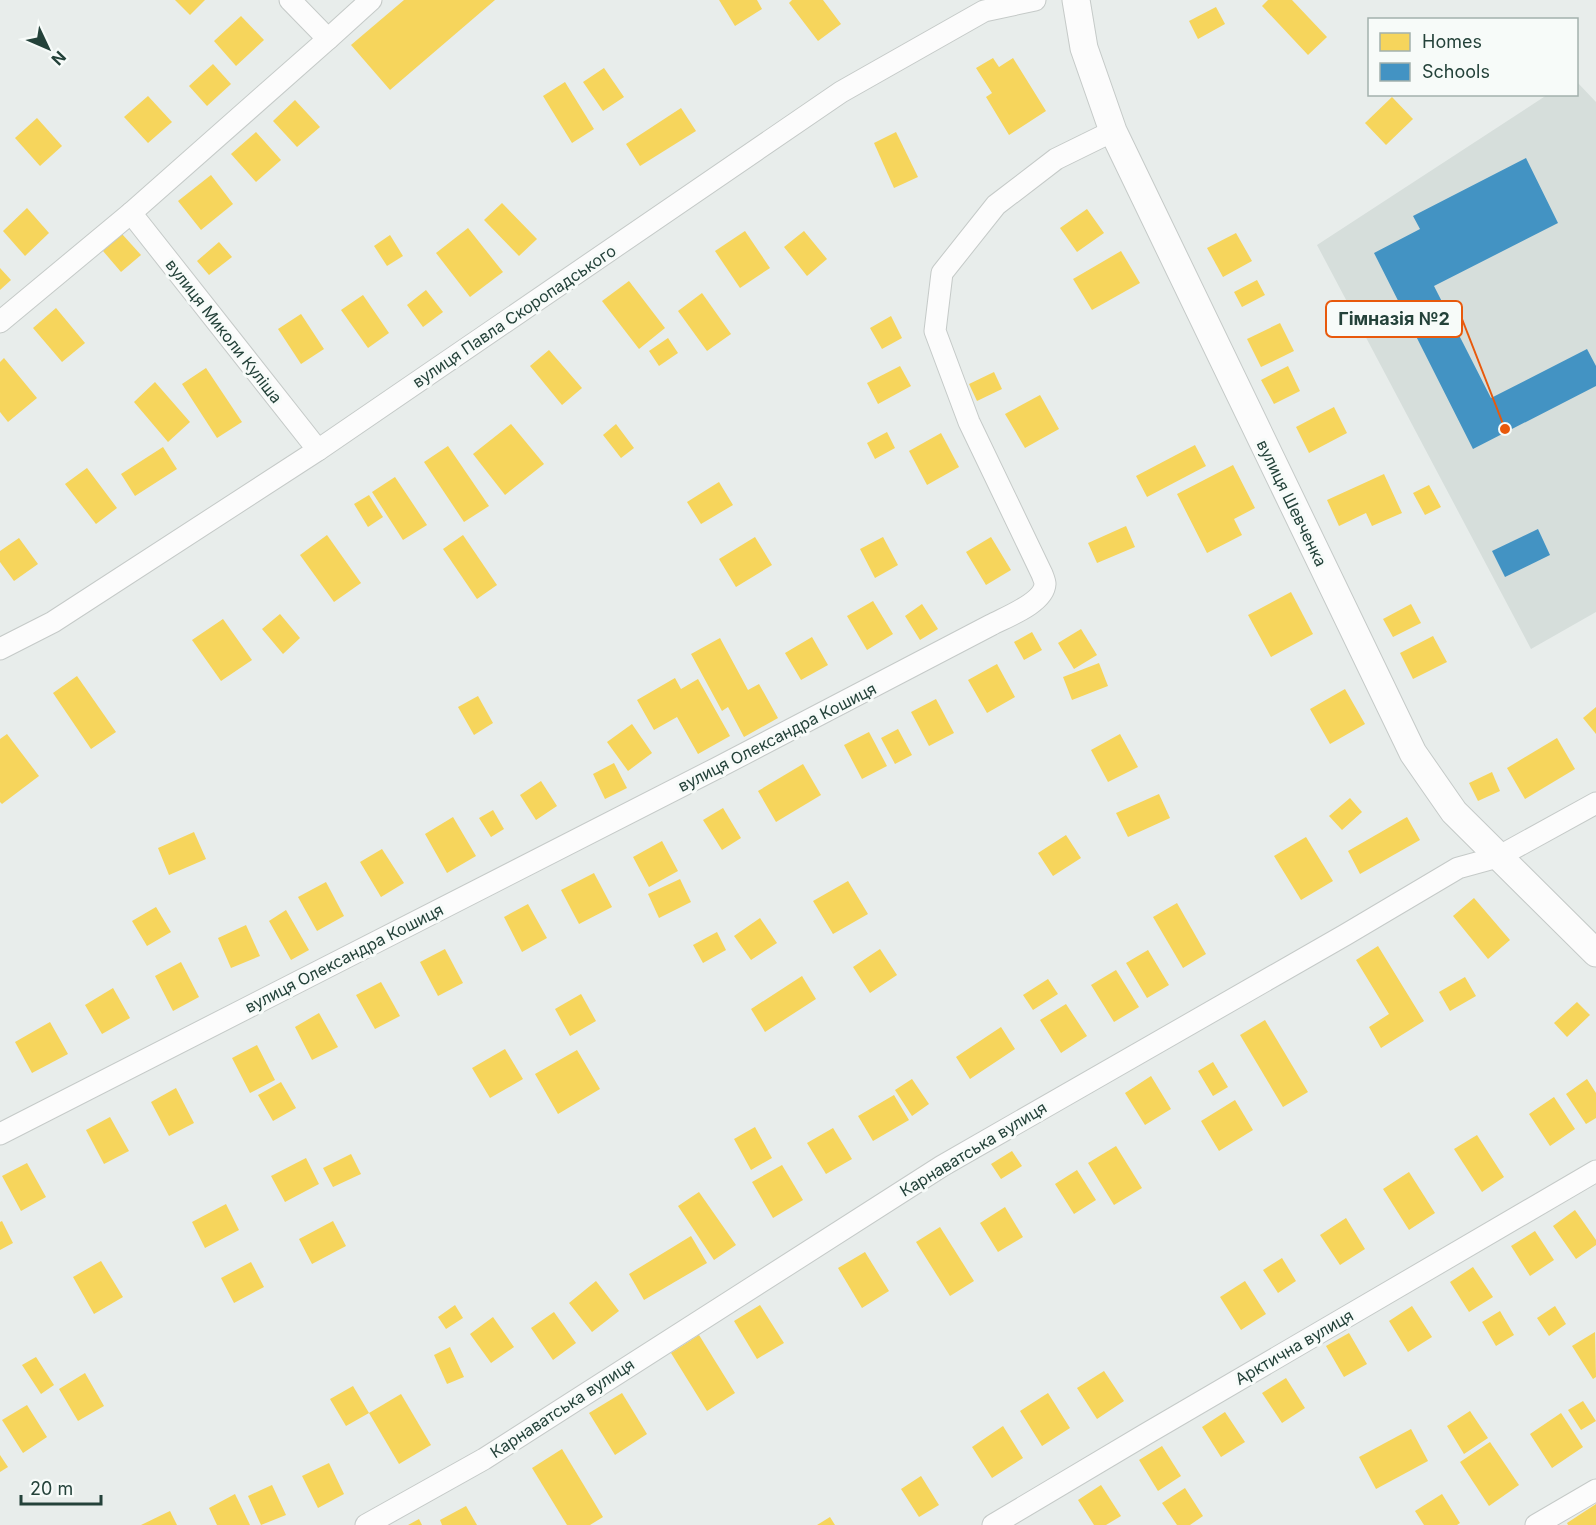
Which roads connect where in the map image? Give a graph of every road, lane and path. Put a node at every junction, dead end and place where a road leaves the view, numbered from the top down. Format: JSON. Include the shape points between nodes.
{"nodes":[{"id":1,"x":290,"y":0,"type":"edge"},
{"id":2,"x":370,"y":0,"type":"edge"},
{"id":3,"x":1035,"y":0,"type":"edge"},
{"id":4,"x":1076,"y":0,"type":"edge"},
{"id":5,"x":328,"y":39,"type":"junction"},
{"id":6,"x":1113,"y":131,"type":"junction"},
{"id":7,"x":130,"y":213,"type":"junction"},
{"id":8,"x":0,"y":322,"type":"edge"},
{"id":9,"x":318,"y":450,"type":"junction"},
{"id":10,"x":0,"y":649,"type":"edge"},
{"id":11,"x":1596,"y":803,"type":"edge"},
{"id":12,"x":1498,"y":857,"type":"junction"},
{"id":13,"x":1596,"y":953,"type":"edge"},
{"id":14,"x":0,"y":1134,"type":"edge"},
{"id":15,"x":1596,"y":1171,"type":"edge"},
{"id":16,"x":1596,"y":1490,"type":"edge"},
{"id":17,"x":366,"y":1525,"type":"edge"},
{"id":18,"x":993,"y":1525,"type":"edge"},
{"id":19,"x":1536,"y":1525,"type":"edge"}],
"edges":[{"from":1,"to":5,"type":"street"},
{"from":2,"to":5,"type":"street"},
{"from":3,"to":9,"type":"street","name":"вулиця Павла Скоропадського","via":[[984,11],[841,92]]},
{"from":4,"to":6,"type":"street","name":"вулиця Шевченка","via":[[1084,48]]},
{"from":5,"to":7,"type":"street"},
{"from":6,"to":12,"type":"street","name":"вулиця Шевченка","via":[[1413,753],[1454,812]]},
{"from":6,"to":14,"type":"street","name":"вулиця Олександра Кошиця","via":[[1056,159],[996,205],[942,273],[935,331],[969,422],[1042,574],[1045,584],[1040,596],[1021,610],[717,768]]},
{"from":7,"to":8,"type":"street"},
{"from":7,"to":9,"type":"street","name":"вулиця Миколи Куліша"},
{"from":9,"to":10,"type":"street","name":"вулиця Павла Скоропадського","via":[[53,622]]},
{"from":11,"to":12,"type":"street","name":"Карнаватська вулиця"},
{"from":12,"to":13,"type":"street","name":"вулиця Шевченка"},
{"from":12,"to":17,"type":"street","name":"Карнаватська вулиця","via":[[1458,868],[942,1166],[484,1459]]},
{"from":15,"to":18,"type":"street","name":"Арктична вулиця"},
{"from":16,"to":19,"type":"street"}]}
